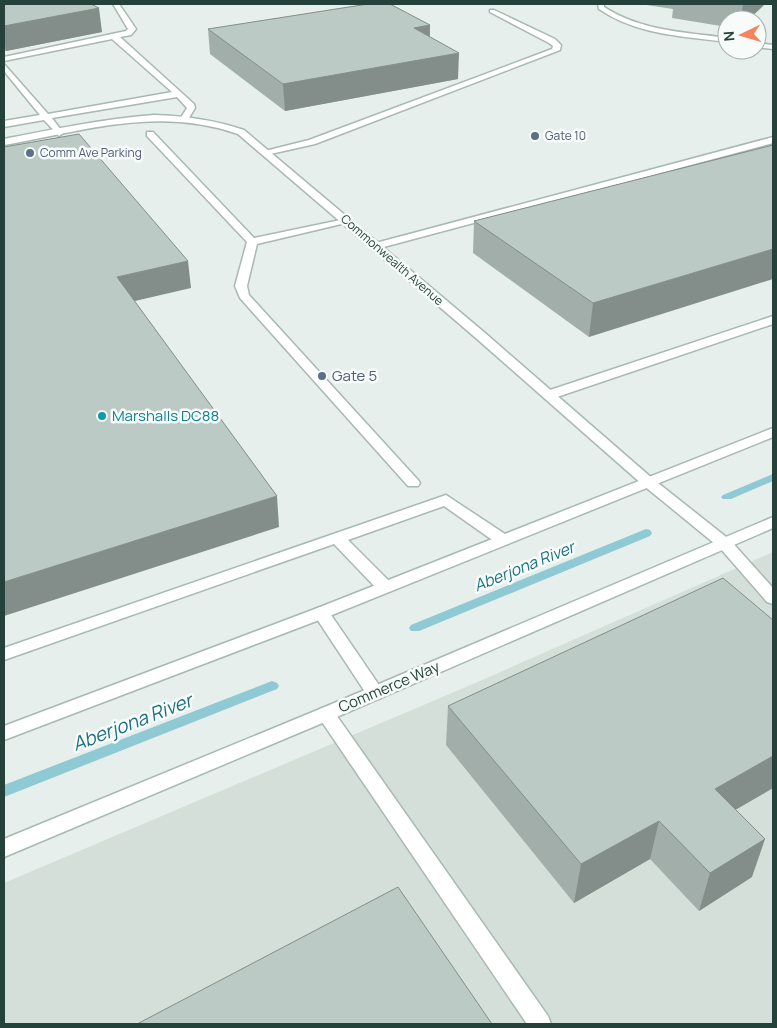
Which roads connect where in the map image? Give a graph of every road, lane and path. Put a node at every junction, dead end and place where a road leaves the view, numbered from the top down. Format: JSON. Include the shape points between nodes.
{"nodes":[{"id":1,"x":116,"y":4,"type":"edge"},
{"id":2,"x":601,"y":4,"type":"edge"},
{"id":3,"x":492,"y":11,"type":"dead end"},
{"id":4,"x":114,"y":36,"type":"junction"},
{"id":5,"x":717,"y":38,"type":"edge"},
{"id":6,"x":4,"y":59,"type":"edge"},
{"id":7,"x":4,"y":66,"type":"edge"},
{"id":8,"x":178,"y":94,"type":"junction"},
{"id":9,"x":46,"y":116,"type":"junction"},
{"id":10,"x":184,"y":119,"type":"junction"},
{"id":11,"x":4,"y":124,"type":"edge"},
{"id":12,"x":59,"y":132,"type":"junction"},
{"id":13,"x":150,"y":134,"type":"dead end"},
{"id":14,"x":773,"y":140,"type":"edge"},
{"id":15,"x":4,"y":142,"type":"edge"},
{"id":16,"x":266,"y":152,"type":"junction"},
{"id":17,"x":346,"y":220,"type":"junction"},
{"id":18,"x":252,"y":242,"type":"junction"},
{"id":19,"x":376,"y":246,"type":"junction"},
{"id":20,"x":773,"y":320,"type":"edge"},
{"id":21,"x":549,"y":396,"type":"junction"},
{"id":22,"x":773,"y":432,"type":"edge"},
{"id":23,"x":648,"y":482,"type":"junction"},
{"id":24,"x":413,"y":483,"type":"dead end"},
{"id":25,"x":773,"y":522,"type":"edge"},
{"id":26,"x":337,"y":538,"type":"junction"},
{"id":27,"x":503,"y":540,"type":"junction"},
{"id":28,"x":725,"y":544,"type":"junction"},
{"id":29,"x":385,"y":587,"type":"junction"},
{"id":30,"x":773,"y":598,"type":"edge"},
{"id":31,"x":321,"y":614,"type":"junction"},
{"id":32,"x":4,"y":654,"type":"edge"},
{"id":33,"x":375,"y":694,"type":"junction"},
{"id":34,"x":326,"y":714,"type":"junction"},
{"id":35,"x":4,"y":732,"type":"edge"},
{"id":36,"x":4,"y":848,"type":"edge"},
{"id":37,"x":540,"y":1024,"type":"edge"}],
"edges":[{"from":1,"to":4,"type":"street","via":[[132,30]]},
{"from":2,"to":5,"type":"street","via":[[609,14],[629,22]]},
{"from":3,"to":16,"type":"street","via":[[552,41],[557,45],[556,50],[312,142]]},
{"from":4,"to":6,"type":"street"},
{"from":4,"to":8,"type":"street"},
{"from":7,"to":9,"type":"street"},
{"from":8,"to":9,"type":"street"},
{"from":8,"to":10,"type":"street","via":[[191,107]]},
{"from":9,"to":11,"type":"street"},
{"from":9,"to":12,"type":"street"},
{"from":10,"to":12,"type":"street","name":"Commonwealth Avenue","via":[[136,120]]},
{"from":10,"to":16,"type":"street","name":"Commonwealth Avenue","via":[[234,129],[247,135]]},
{"from":12,"to":15,"type":"street","name":"Commonwealth Avenue"},
{"from":13,"to":18,"type":"street"},
{"from":14,"to":19,"type":"street"},
{"from":16,"to":17,"type":"street","name":"Commonwealth Avenue"},
{"from":17,"to":18,"type":"street"},
{"from":17,"to":19,"type":"street","name":"Commonwealth Avenue"},
{"from":18,"to":24,"type":"street","via":[[242,282],[244,296]]},
{"from":19,"to":21,"type":"street","name":"Commonwealth Avenue"},
{"from":20,"to":21,"type":"street"},
{"from":21,"to":23,"type":"street","name":"Commonwealth Avenue"},
{"from":22,"to":23,"type":"street"},
{"from":23,"to":27,"type":"street"},
{"from":23,"to":28,"type":"street","name":"Commonwealth Avenue"},
{"from":25,"to":28,"type":"street","name":"Commerce Way"},
{"from":26,"to":27,"type":"street","via":[[446,500]]},
{"from":26,"to":29,"type":"street"},
{"from":26,"to":32,"type":"street"},
{"from":27,"to":29,"type":"street"},
{"from":28,"to":30,"type":"street","name":"Commonwealth Avenue"},
{"from":28,"to":33,"type":"street","name":"Commerce Way"},
{"from":29,"to":31,"type":"street"},
{"from":31,"to":33,"type":"street"},
{"from":31,"to":35,"type":"street"},
{"from":33,"to":34,"type":"street","name":"Commerce Way"},
{"from":34,"to":36,"type":"street","name":"Commerce Way"},
{"from":34,"to":37,"type":"street"}]}
